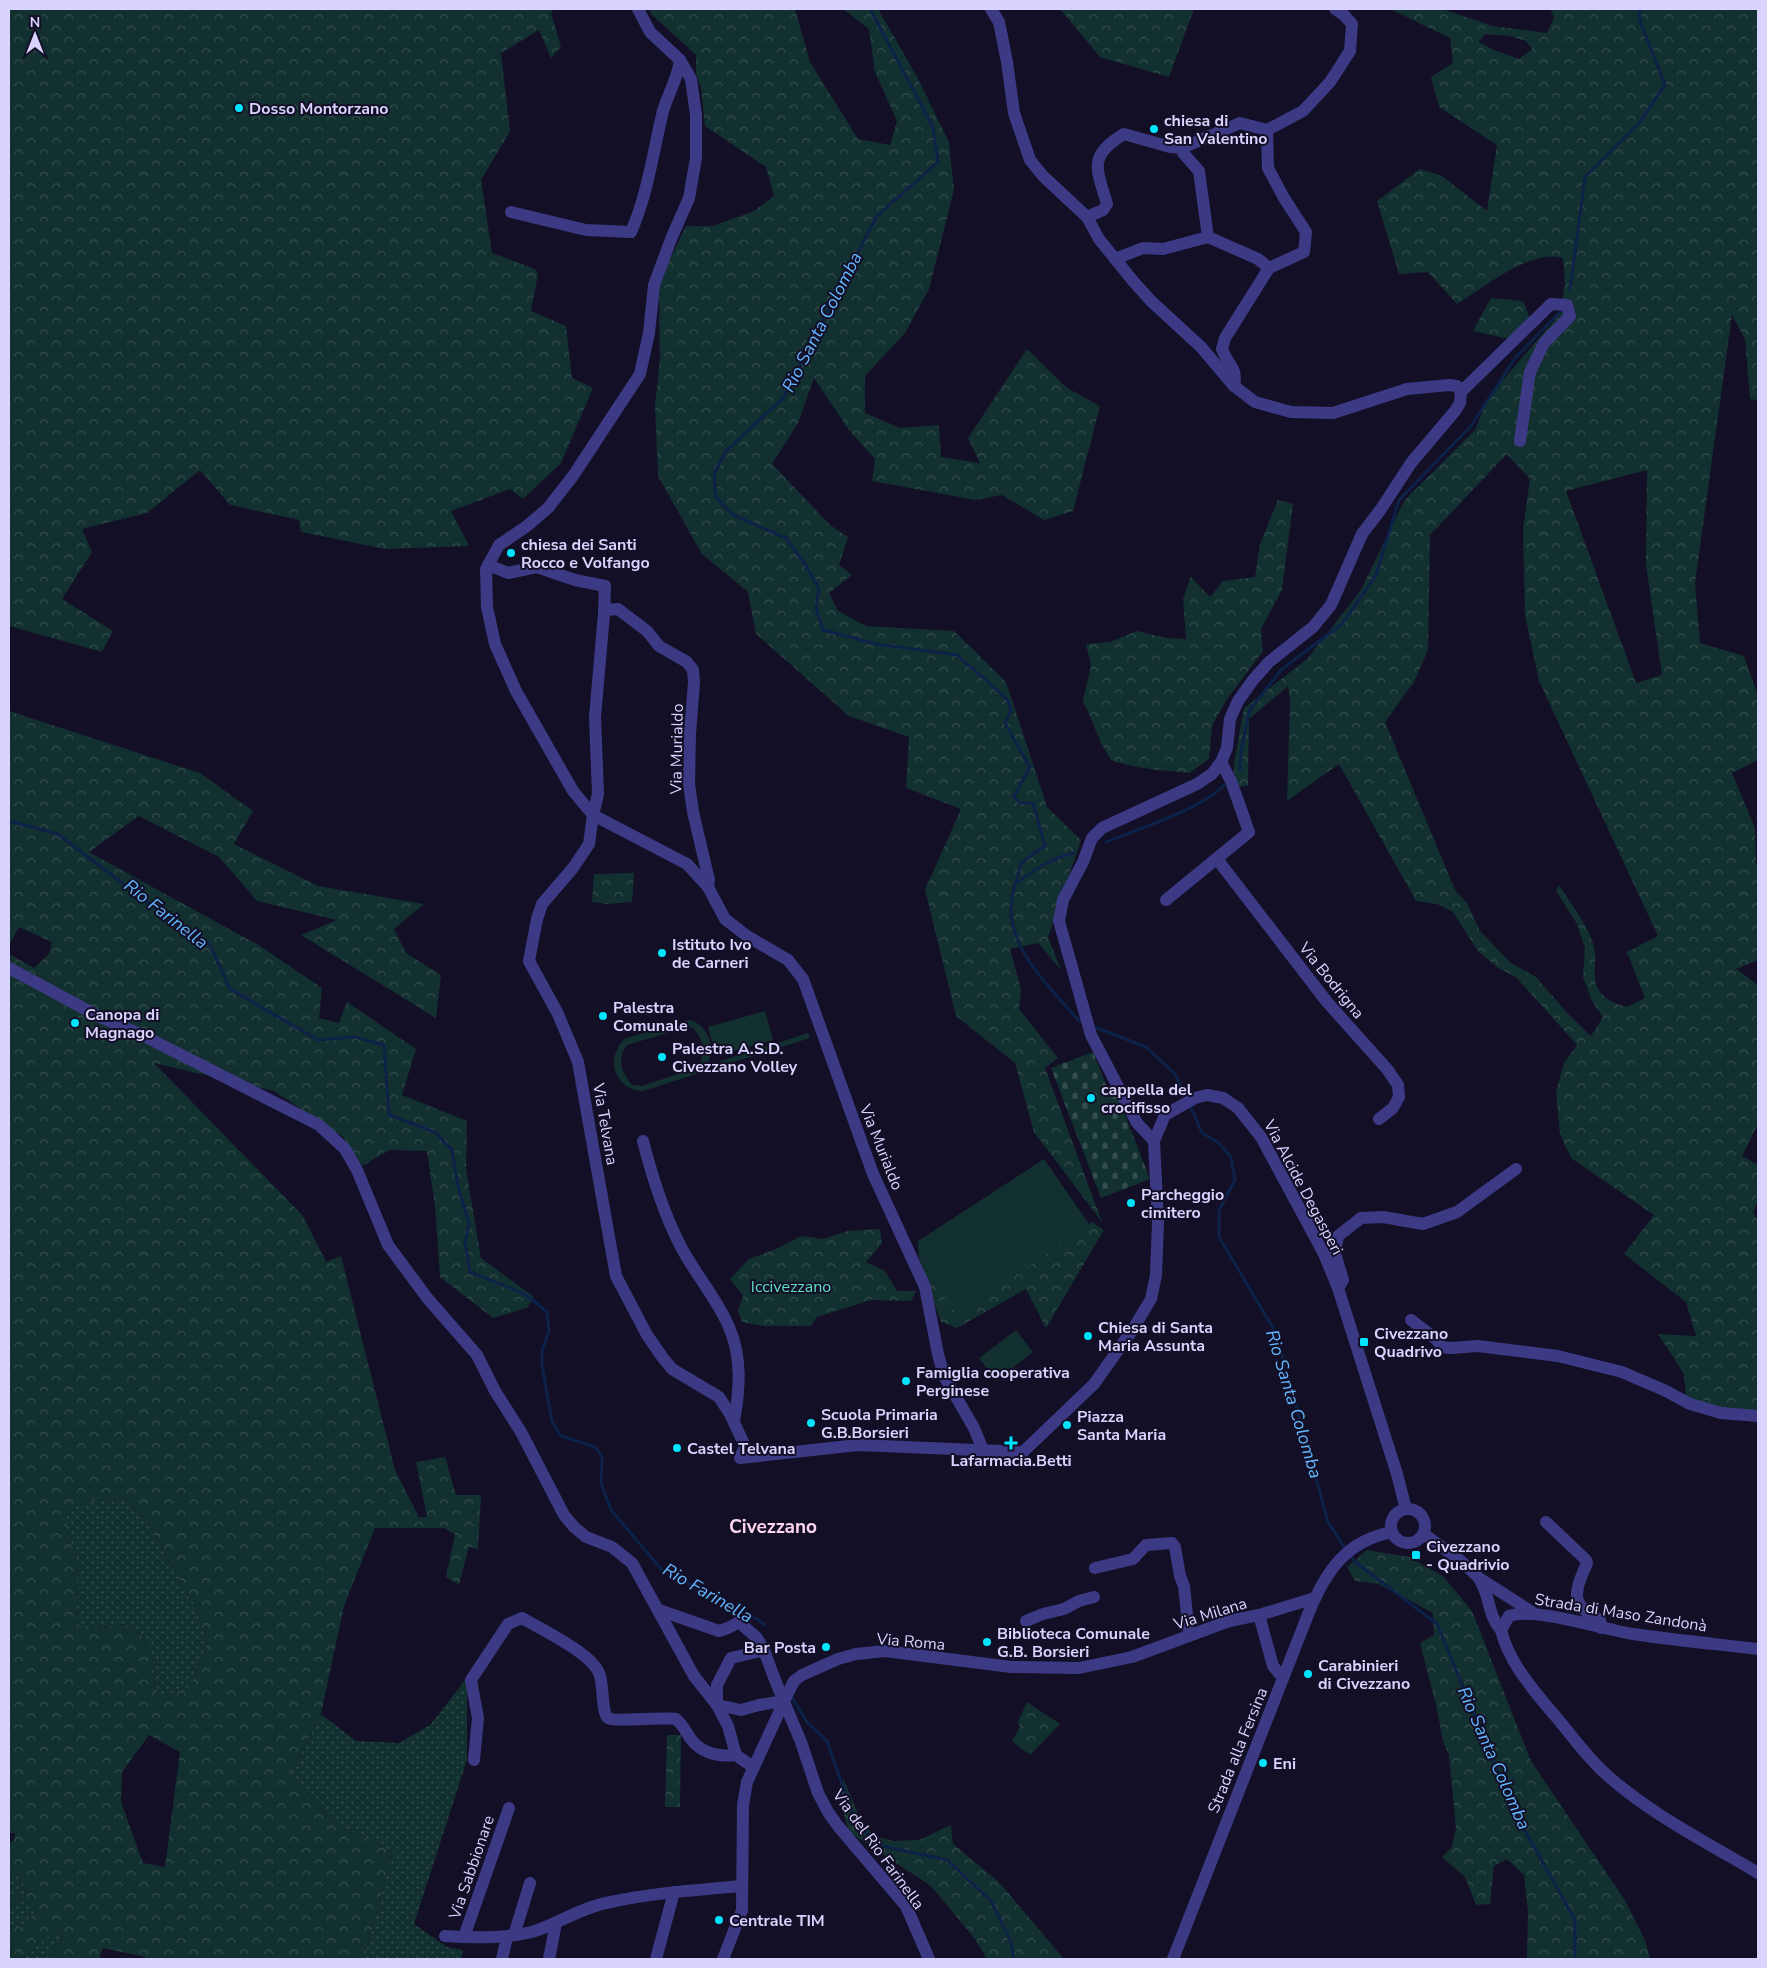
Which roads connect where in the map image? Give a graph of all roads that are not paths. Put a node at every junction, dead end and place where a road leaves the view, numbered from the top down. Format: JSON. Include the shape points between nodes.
{"nodes":[{"id":1,"x":638,"y":9,"type":"edge"},
{"id":2,"x":991,"y":9,"type":"edge"},
{"id":3,"x":1335,"y":9,"type":"edge"},
{"id":4,"x":680,"y":60,"type":"junction"},
{"id":5,"x":1267,"y":130,"type":"junction"},
{"id":6,"x":1182,"y":148,"type":"junction"},
{"id":7,"x":511,"y":212,"type":"dead end"},
{"id":8,"x":1087,"y":217,"type":"junction"},
{"id":9,"x":1208,"y":237,"type":"junction"},
{"id":10,"x":1115,"y":259,"type":"junction"},
{"id":11,"x":1269,"y":268,"type":"junction"},
{"id":12,"x":1234,"y":386,"type":"junction"},
{"id":13,"x":1462,"y":392,"type":"junction"},
{"id":14,"x":1520,"y":441,"type":"dead end"},
{"id":15,"x":488,"y":565,"type":"junction"},
{"id":16,"x":604,"y":614,"type":"junction"},
{"id":17,"x":1221,"y":762,"type":"junction"},
{"id":18,"x":593,"y":815,"type":"junction"},
{"id":19,"x":1217,"y":859,"type":"junction"},
{"id":20,"x":708,"y":886,"type":"junction"},
{"id":21,"x":1166,"y":900,"type":"dead end"},
{"id":22,"x":9,"y":968,"type":"edge"},
{"id":23,"x":1379,"y":1119,"type":"dead end"},
{"id":24,"x":643,"y":1141,"type":"dead end"},
{"id":25,"x":1154,"y":1141,"type":"junction"},
{"id":26,"x":1516,"y":1169,"type":"dead end"},
{"id":27,"x":1338,"y":1288,"type":"junction"},
{"id":28,"x":1411,"y":1320,"type":"dead end"},
{"id":29,"x":1758,"y":1416,"type":"edge"},
{"id":30,"x":734,"y":1421,"type":"junction"},
{"id":31,"x":983,"y":1450,"type":"junction"},
{"id":32,"x":1023,"y":1452,"type":"joint"},
{"id":33,"x":1406,"y":1509,"type":"junction"},
{"id":34,"x":1546,"y":1522,"type":"dead end"},
{"id":35,"x":1386,"y":1534,"type":"junction"},
{"id":36,"x":1424,"y":1534,"type":"junction"},
{"id":37,"x":1095,"y":1568,"type":"dead end"},
{"id":38,"x":1479,"y":1578,"type":"junction"},
{"id":39,"x":1496,"y":1589,"type":"junction"},
{"id":40,"x":1094,"y":1597,"type":"dead end"},
{"id":41,"x":1315,"y":1598,"type":"junction"},
{"id":42,"x":1489,"y":1602,"type":"junction"},
{"id":43,"x":659,"y":1610,"type":"junction"},
{"id":44,"x":1259,"y":1614,"type":"junction"},
{"id":45,"x":1535,"y":1614,"type":"junction"},
{"id":46,"x":1509,"y":1616,"type":"junction"},
{"id":47,"x":1026,"y":1621,"type":"dead end"},
{"id":48,"x":1601,"y":1628,"type":"junction"},
{"id":49,"x":1502,"y":1630,"type":"junction"},
{"id":50,"x":1189,"y":1634,"type":"junction"},
{"id":51,"x":1758,"y":1649,"type":"edge"},
{"id":52,"x":764,"y":1650,"type":"junction"},
{"id":53,"x":995,"y":1665,"type":"joint"},
{"id":54,"x":1283,"y":1678,"type":"junction"},
{"id":55,"x":784,"y":1702,"type":"junction"},
{"id":56,"x":717,"y":1704,"type":"junction"},
{"id":57,"x":736,"y":1755,"type":"junction"},
{"id":58,"x":474,"y":1760,"type":"dead end"},
{"id":59,"x":753,"y":1767,"type":"junction"},
{"id":60,"x":509,"y":1808,"type":"dead end"},
{"id":61,"x":1758,"y":1873,"type":"edge"},
{"id":62,"x":530,"y":1883,"type":"dead end"},
{"id":63,"x":742,"y":1886,"type":"junction"},
{"id":64,"x":674,"y":1892,"type":"junction"},
{"id":65,"x":556,"y":1923,"type":"junction"},
{"id":66,"x":445,"y":1936,"type":"dead end"},
{"id":67,"x":511,"y":1936,"type":"junction"},
{"id":68,"x":464,"y":1937,"type":"junction"},
{"id":69,"x":502,"y":1959,"type":"edge"},
{"id":70,"x":549,"y":1959,"type":"edge"},
{"id":71,"x":656,"y":1959,"type":"edge"},
{"id":72,"x":723,"y":1959,"type":"edge"},
{"id":73,"x":929,"y":1959,"type":"edge"},
{"id":74,"x":1173,"y":1959,"type":"edge"}],
"edges":[{"from":1,"to":4,"type":"street","via":[[650,32]]},
{"from":2,"to":8,"type":"street","via":[[999,22],[1014,113],[1030,160],[1042,176]]},
{"from":3,"to":5,"type":"street","via":[[1352,24],[1350,51],[1330,82],[1303,111]]},
{"from":4,"to":7,"type":"street","via":[[666,101],[638,218],[631,232],[586,230]]},
{"from":4,"to":15,"type":"street","via":[[691,79],[696,115],[696,158],[689,198],[654,285],[649,333],[640,374],[548,508],[499,545]]},
{"from":5,"to":6,"type":"street","via":[[1240,124]]},
{"from":5,"to":11,"type":"street","via":[[1268,168],[1306,232],[1304,252]]},
{"from":6,"to":8,"type":"street","via":[[1124,134],[1109,142],[1097,162],[1097,173],[1107,204],[1103,210]]},
{"from":6,"to":9,"type":"street","via":[[1199,172]]},
{"from":8,"to":10,"type":"street"},
{"from":9,"to":10,"type":"street","via":[[1163,249],[1143,248]]},
{"from":9,"to":11,"type":"street","via":[[1258,259]]},
{"from":10,"to":12,"type":"street","via":[[1151,301],[1201,347]]},
{"from":11,"to":12,"type":"street","via":[[1222,345],[1222,353],[1234,368]]},
{"from":12,"to":13,"type":"street","via":[[1255,402],[1291,412],[1333,413],[1407,388],[1449,385],[1457,386]]},
{"from":13,"to":14,"type":"street","via":[[1551,304],[1567,305],[1570,316],[1544,343],[1530,372]]},
{"from":13,"to":17,"type":"street","via":[[1455,411],[1411,463],[1362,534],[1332,605],[1313,627],[1269,662],[1238,701],[1230,719],[1227,748]]},
{"from":15,"to":16,"type":"street","name":"Via Telvana","via":[[508,573],[537,567],[606,586]]},
{"from":15,"to":18,"type":"street","via":[[487,607],[495,644],[534,723],[574,791]]},
{"from":16,"to":18,"type":"street","name":"Via Telvana","via":[[595,717],[598,794]]},
{"from":16,"to":20,"type":"street","name":"Via Murialdo","via":[[607,610],[618,609],[647,631],[659,646],[687,662],[693,670],[689,784]]},
{"from":17,"to":19,"type":"street","via":[[1231,780],[1249,832]]},
{"from":17,"to":25,"type":"street","via":[[1198,784],[1102,828],[1092,838],[1063,900],[1059,921],[1091,1035],[1137,1124]]},
{"from":18,"to":20,"type":"street","name":"Via Murialdo","via":[[687,864]]},
{"from":18,"to":30,"type":"street","name":"Via Telvana","via":[[589,844],[542,904],[529,960],[558,1014],[578,1062],[616,1276],[647,1335],[672,1369],[719,1397]]},
{"from":19,"to":21,"type":"street"},
{"from":19,"to":23,"type":"street","name":"Via Bodrigna","via":[[1327,1002],[1398,1085],[1399,1097],[1393,1108]]},
{"from":20,"to":31,"type":"street","name":"Via Murialdo","via":[[725,918],[747,936],[788,960],[803,979],[873,1174],[925,1287],[944,1376]]},
{"from":22,"to":43,"type":"street","via":[[98,1016],[319,1125],[345,1149],[388,1246],[428,1299],[477,1354],[564,1516],[586,1537],[612,1547],[632,1563]]},
{"from":24,"to":30,"type":"street","name":"Via Telvana","via":[[655,1186],[680,1245],[729,1326],[739,1375]]},
{"from":25,"to":27,"type":"street","name":"Via Alcide Degasperi","via":[[1165,1115],[1192,1099],[1207,1096],[1223,1098],[1238,1108],[1261,1137],[1324,1254]]},
{"from":25,"to":32,"type":"street","name":"Via Alcide Degasperi","via":[[1158,1223],[1156,1276],[1151,1299],[1094,1384]]},
{"from":26,"to":27,"type":"street","name":"Via Alcide Degasperi","via":[[1457,1212],[1423,1224],[1383,1217],[1361,1218],[1338,1236],[1336,1252],[1343,1280]]},
{"from":27,"to":33,"type":"street","name":"Via Alcide Degasperi"},
{"from":28,"to":29,"type":"street","via":[[1442,1347],[1478,1346],[1558,1356],[1622,1372],[1690,1404],[1721,1413]]},
{"from":30,"to":31,"type":"street","name":"Via Telvana","via":[[745,1446],[740,1458],[858,1445]]},
{"from":31,"to":32,"type":"street","name":"Via Telvana"},
{"from":33,"to":35,"type":"street","via":[[1394,1517]]},
{"from":33,"to":36,"type":"street","via":[[1416,1510],[1423,1516]]},
{"from":34,"to":48,"type":"street","via":[[1586,1560],[1576,1598],[1582,1608],[1600,1620]]},
{"from":35,"to":36,"type":"street","via":[[1403,1543],[1419,1540]]},
{"from":35,"to":41,"type":"street","name":"Strada alla Fersina","via":[[1364,1541],[1341,1557],[1324,1579]]},
{"from":36,"to":38,"type":"street"},
{"from":37,"to":50,"type":"street","via":[[1133,1559],[1146,1546],[1172,1543],[1184,1586]]},
{"from":38,"to":39,"type":"street"},
{"from":38,"to":42,"type":"street"},
{"from":39,"to":45,"type":"street"},
{"from":39,"to":46,"type":"street"},
{"from":40,"to":47,"type":"street"},
{"from":41,"to":44,"type":"street","name":"Via Milana"},
{"from":41,"to":54,"type":"street","name":"Strada alla Fersina"},
{"from":42,"to":46,"type":"street"},
{"from":42,"to":49,"type":"street","via":[[1494,1621]]},
{"from":43,"to":52,"type":"street","name":"Via del Rio Farinella","via":[[719,1630],[739,1622],[757,1638]]},
{"from":43,"to":56,"type":"street","via":[[694,1676]]},
{"from":44,"to":50,"type":"street","name":"Via Milana"},
{"from":44,"to":54,"type":"street","name":"Via Milana","via":[[1273,1666]]},
{"from":45,"to":46,"type":"street","name":"Strada di Maso Zandonà"},
{"from":45,"to":48,"type":"street","name":"Strada di Maso Zandonà"},
{"from":46,"to":49,"type":"street"},
{"from":48,"to":51,"type":"street","name":"Strada di Maso Zandonà"},
{"from":49,"to":61,"type":"street","via":[[1508,1652],[1535,1692],[1607,1775],[1634,1797]]},
{"from":50,"to":53,"type":"street","name":"Via Milana","via":[[1132,1657],[1078,1668]]},
{"from":52,"to":55,"type":"street","name":"Via del Rio Farinella"},
{"from":52,"to":56,"type":"street","via":[[731,1658],[717,1685]]},
{"from":53,"to":55,"type":"street","name":"Via Roma","via":[[885,1652],[856,1654],[802,1675],[794,1682]]},
{"from":54,"to":74,"type":"street","name":"Strada alla Fersina"},
{"from":55,"to":56,"type":"street","via":[[741,1710]]},
{"from":55,"to":59,"type":"street","name":"Via Roma"},
{"from":55,"to":73,"type":"street","name":"Via del Rio Farinella","via":[[828,1812],[906,1906]]},
{"from":56,"to":57,"type":"street","via":[[728,1726]]},
{"from":57,"to":58,"type":"street","via":[[708,1753],[690,1738],[686,1728],[676,1719],[608,1718],[604,1712],[599,1673],[590,1660],[522,1618],[508,1624],[470,1680],[478,1718]]},
{"from":57,"to":59,"type":"street"},
{"from":59,"to":63,"type":"street","name":"Via Roma","via":[[743,1805]]},
{"from":60,"to":68,"type":"street","name":"Via Sabbionare"},
{"from":62,"to":67,"type":"street"},
{"from":63,"to":64,"type":"street","name":"Via Sabbionare"},
{"from":63,"to":72,"type":"street","name":"Via Roma","via":[[742,1910]]},
{"from":64,"to":65,"type":"street","name":"Via Sabbionare","via":[[604,1903]]},
{"from":64,"to":71,"type":"street"},
{"from":65,"to":67,"type":"street","name":"Via Sabbionare"},
{"from":65,"to":70,"type":"street"},
{"from":66,"to":68,"type":"street","name":"Via Sabbionare"},
{"from":67,"to":68,"type":"street","name":"Via Sabbionare"},
{"from":67,"to":69,"type":"street"}]}
